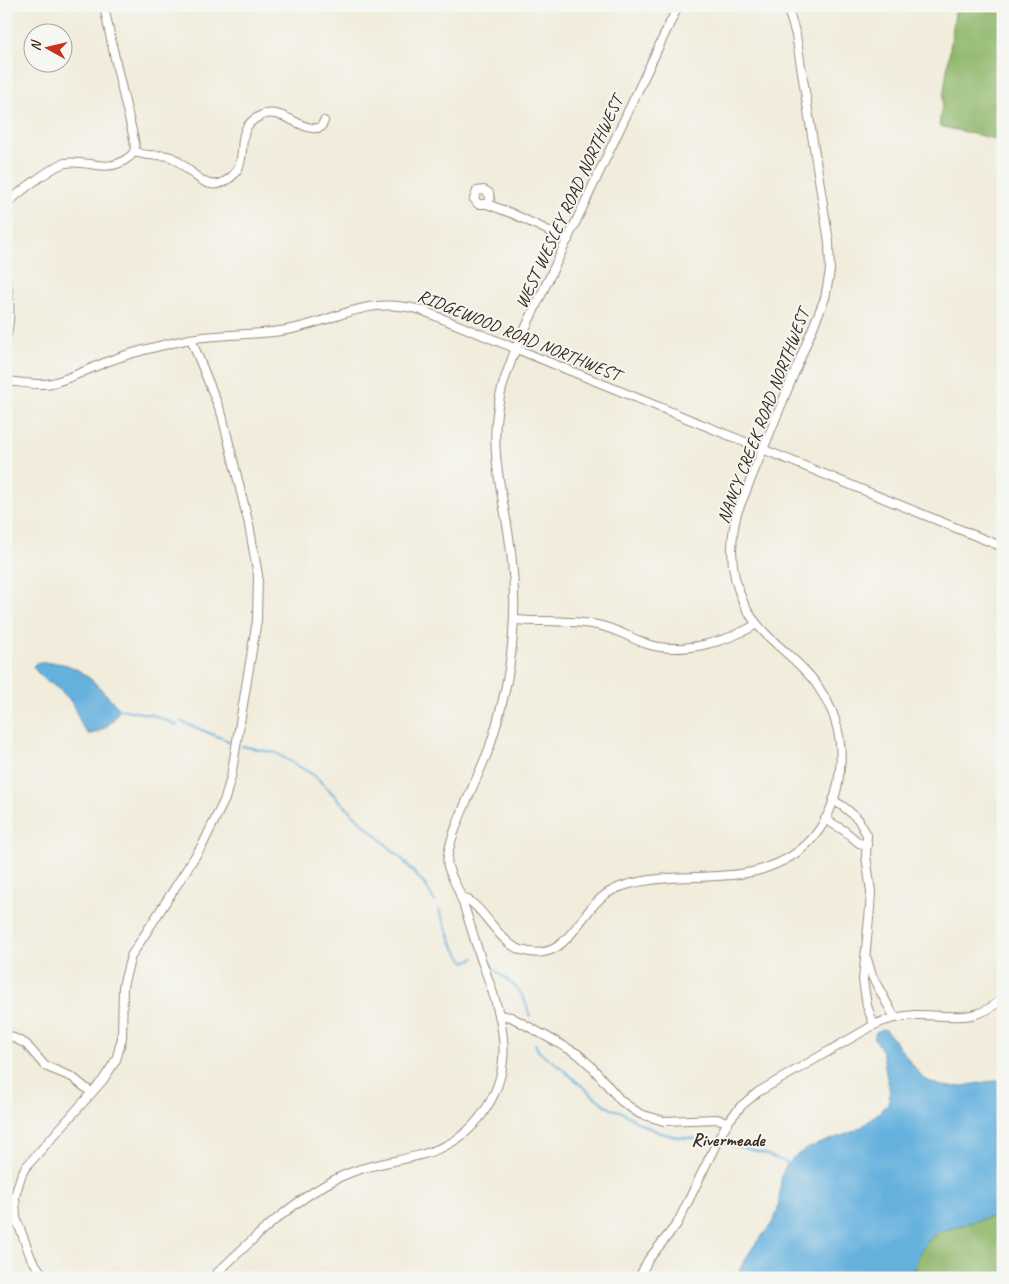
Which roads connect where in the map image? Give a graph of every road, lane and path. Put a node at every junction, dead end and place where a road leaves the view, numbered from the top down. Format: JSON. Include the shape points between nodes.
{"nodes":[{"id":1,"x":104,"y":6,"type":"edge"},
{"id":2,"x":678,"y":6,"type":"edge"},
{"id":3,"x":787,"y":6,"type":"edge"},
{"id":4,"x":324,"y":121,"type":"dead end"},
{"id":5,"x":134,"y":152,"type":"junction"},
{"id":6,"x":487,"y":204,"type":"dead end"},
{"id":7,"x":6,"y":205,"type":"edge"},
{"id":8,"x":568,"y":240,"type":"junction"},
{"id":9,"x":6,"y":280,"type":"edge"},
{"id":10,"x":6,"y":338,"type":"edge"},
{"id":11,"x":191,"y":339,"type":"junction"},
{"id":12,"x":516,"y":348,"type":"junction"},
{"id":13,"x":6,"y":381,"type":"edge"},
{"id":14,"x":764,"y":450,"type":"junction"},
{"id":15,"x":1003,"y":546,"type":"edge"},
{"id":16,"x":514,"y":620,"type":"junction"},
{"id":17,"x":757,"y":624,"type":"junction"},
{"id":18,"x":833,"y":800,"type":"junction"},
{"id":19,"x":825,"y":819,"type":"junction"},
{"id":20,"x":867,"y":845,"type":"junction"},
{"id":21,"x":460,"y":896,"type":"junction"},
{"id":22,"x":866,"y":958,"type":"junction"},
{"id":23,"x":1003,"y":998,"type":"edge"},
{"id":24,"x":500,"y":1015,"type":"junction"},
{"id":25,"x":895,"y":1018,"type":"junction"},
{"id":26,"x":874,"y":1025,"type":"junction"},
{"id":27,"x":6,"y":1034,"type":"edge"},
{"id":28,"x":92,"y":1093,"type":"junction"},
{"id":29,"x":728,"y":1122,"type":"junction"},
{"id":30,"x":6,"y":1196,"type":"edge"},
{"id":31,"x":15,"y":1196,"type":"junction"},
{"id":32,"x":45,"y":1278,"type":"edge"},
{"id":33,"x":212,"y":1278,"type":"edge"},
{"id":34,"x":639,"y":1278,"type":"edge"}],
"edges":[{"from":1,"to":5,"type":"street"},
{"from":2,"to":8,"type":"street","name":"WEST WESLEY ROAD NORTHWEST"},
{"from":3,"to":14,"type":"street","name":"NANCY CREEK ROAD NORTHWEST","via":[[796,35],[829,242],[830,271],[825,298]]},
{"from":4,"to":5,"type":"street","via":[[321,127],[314,129],[278,114],[261,115],[251,121],[243,134],[239,168],[231,178],[220,183],[200,180],[170,157]]},
{"from":5,"to":7,"type":"street","via":[[112,166],[73,162],[60,165]]},
{"from":6,"to":8,"type":"street"},
{"from":8,"to":12,"type":"street","name":"WEST WESLEY ROAD NORTHWEST"},
{"from":9,"to":10,"type":"street","via":[[9,305]]},
{"from":11,"to":12,"type":"street","name":"RIDGEWOOD ROAD NORTHWEST","via":[[290,329],[362,307],[390,304],[422,310]]},
{"from":11,"to":13,"type":"street","name":"RIDGEWOOD ROAD NORTHWEST","via":[[126,354],[51,383]]},
{"from":11,"to":28,"type":"street","via":[[222,415],[245,509],[258,575],[257,620],[225,799],[203,844],[131,956],[122,986],[120,1049],[110,1072]]},
{"from":12,"to":14,"type":"street","name":"RIDGEWOOD ROAD NORTHWEST"},
{"from":12,"to":16,"type":"street","name":"WEST WESLEY ROAD NORTHWEST","via":[[501,392],[495,435],[512,556]]},
{"from":14,"to":15,"type":"street","name":"RIDGEWOOD ROAD NORTHWEST"},
{"from":14,"to":17,"type":"street","name":"NANCY CREEK ROAD NORTHWEST","via":[[738,513],[732,545],[732,566],[737,586]]},
{"from":16,"to":17,"type":"street","via":[[599,625],[646,643],[674,649],[716,641]]},
{"from":16,"to":21,"type":"street","name":"WEST WESLEY ROAD NORTHWEST","via":[[509,670],[497,724],[447,852],[448,867]]},
{"from":17,"to":18,"type":"street","name":"NANCY CREEK ROAD NORTHWEST","via":[[807,672],[834,714],[841,759]]},
{"from":18,"to":19,"type":"street","name":"NANCY CREEK ROAD NORTHWEST"},
{"from":18,"to":20,"type":"street","via":[[858,819],[867,835]]},
{"from":19,"to":20,"type":"street"},
{"from":19,"to":21,"type":"street","name":"NANCY CREEK ROAD NORTHWEST","via":[[803,848],[762,869],[638,882],[613,890],[592,906],[562,944],[544,952],[531,952],[514,946],[470,901]]},
{"from":20,"to":22,"type":"street","via":[[871,900]]},
{"from":21,"to":24,"type":"street","name":"WEST WESLEY ROAD NORTHWEST"},
{"from":22,"to":25,"type":"street"},
{"from":22,"to":26,"type":"street","via":[[863,990]]},
{"from":23,"to":25,"type":"street","via":[[990,1008],[969,1016]]},
{"from":24,"to":29,"type":"street","via":[[511,1017],[578,1054],[621,1101],[640,1114],[664,1121]]},
{"from":24,"to":33,"type":"street","name":"WEST WESLEY ROAD NORTHWEST","via":[[504,1047],[500,1079],[487,1108],[466,1132],[434,1152],[356,1171],[316,1191],[252,1240]]},
{"from":25,"to":26,"type":"street"},
{"from":26,"to":29,"type":"street","via":[[758,1092]]},
{"from":27,"to":28,"type":"street","via":[[26,1044],[45,1066],[72,1077]]},
{"from":28,"to":31,"type":"street","via":[[25,1168]]},
{"from":29,"to":34,"type":"street","via":[[677,1224],[648,1260]]},
{"from":30,"to":31,"type":"street"},
{"from":31,"to":32,"type":"street","via":[[21,1236]]}]}
